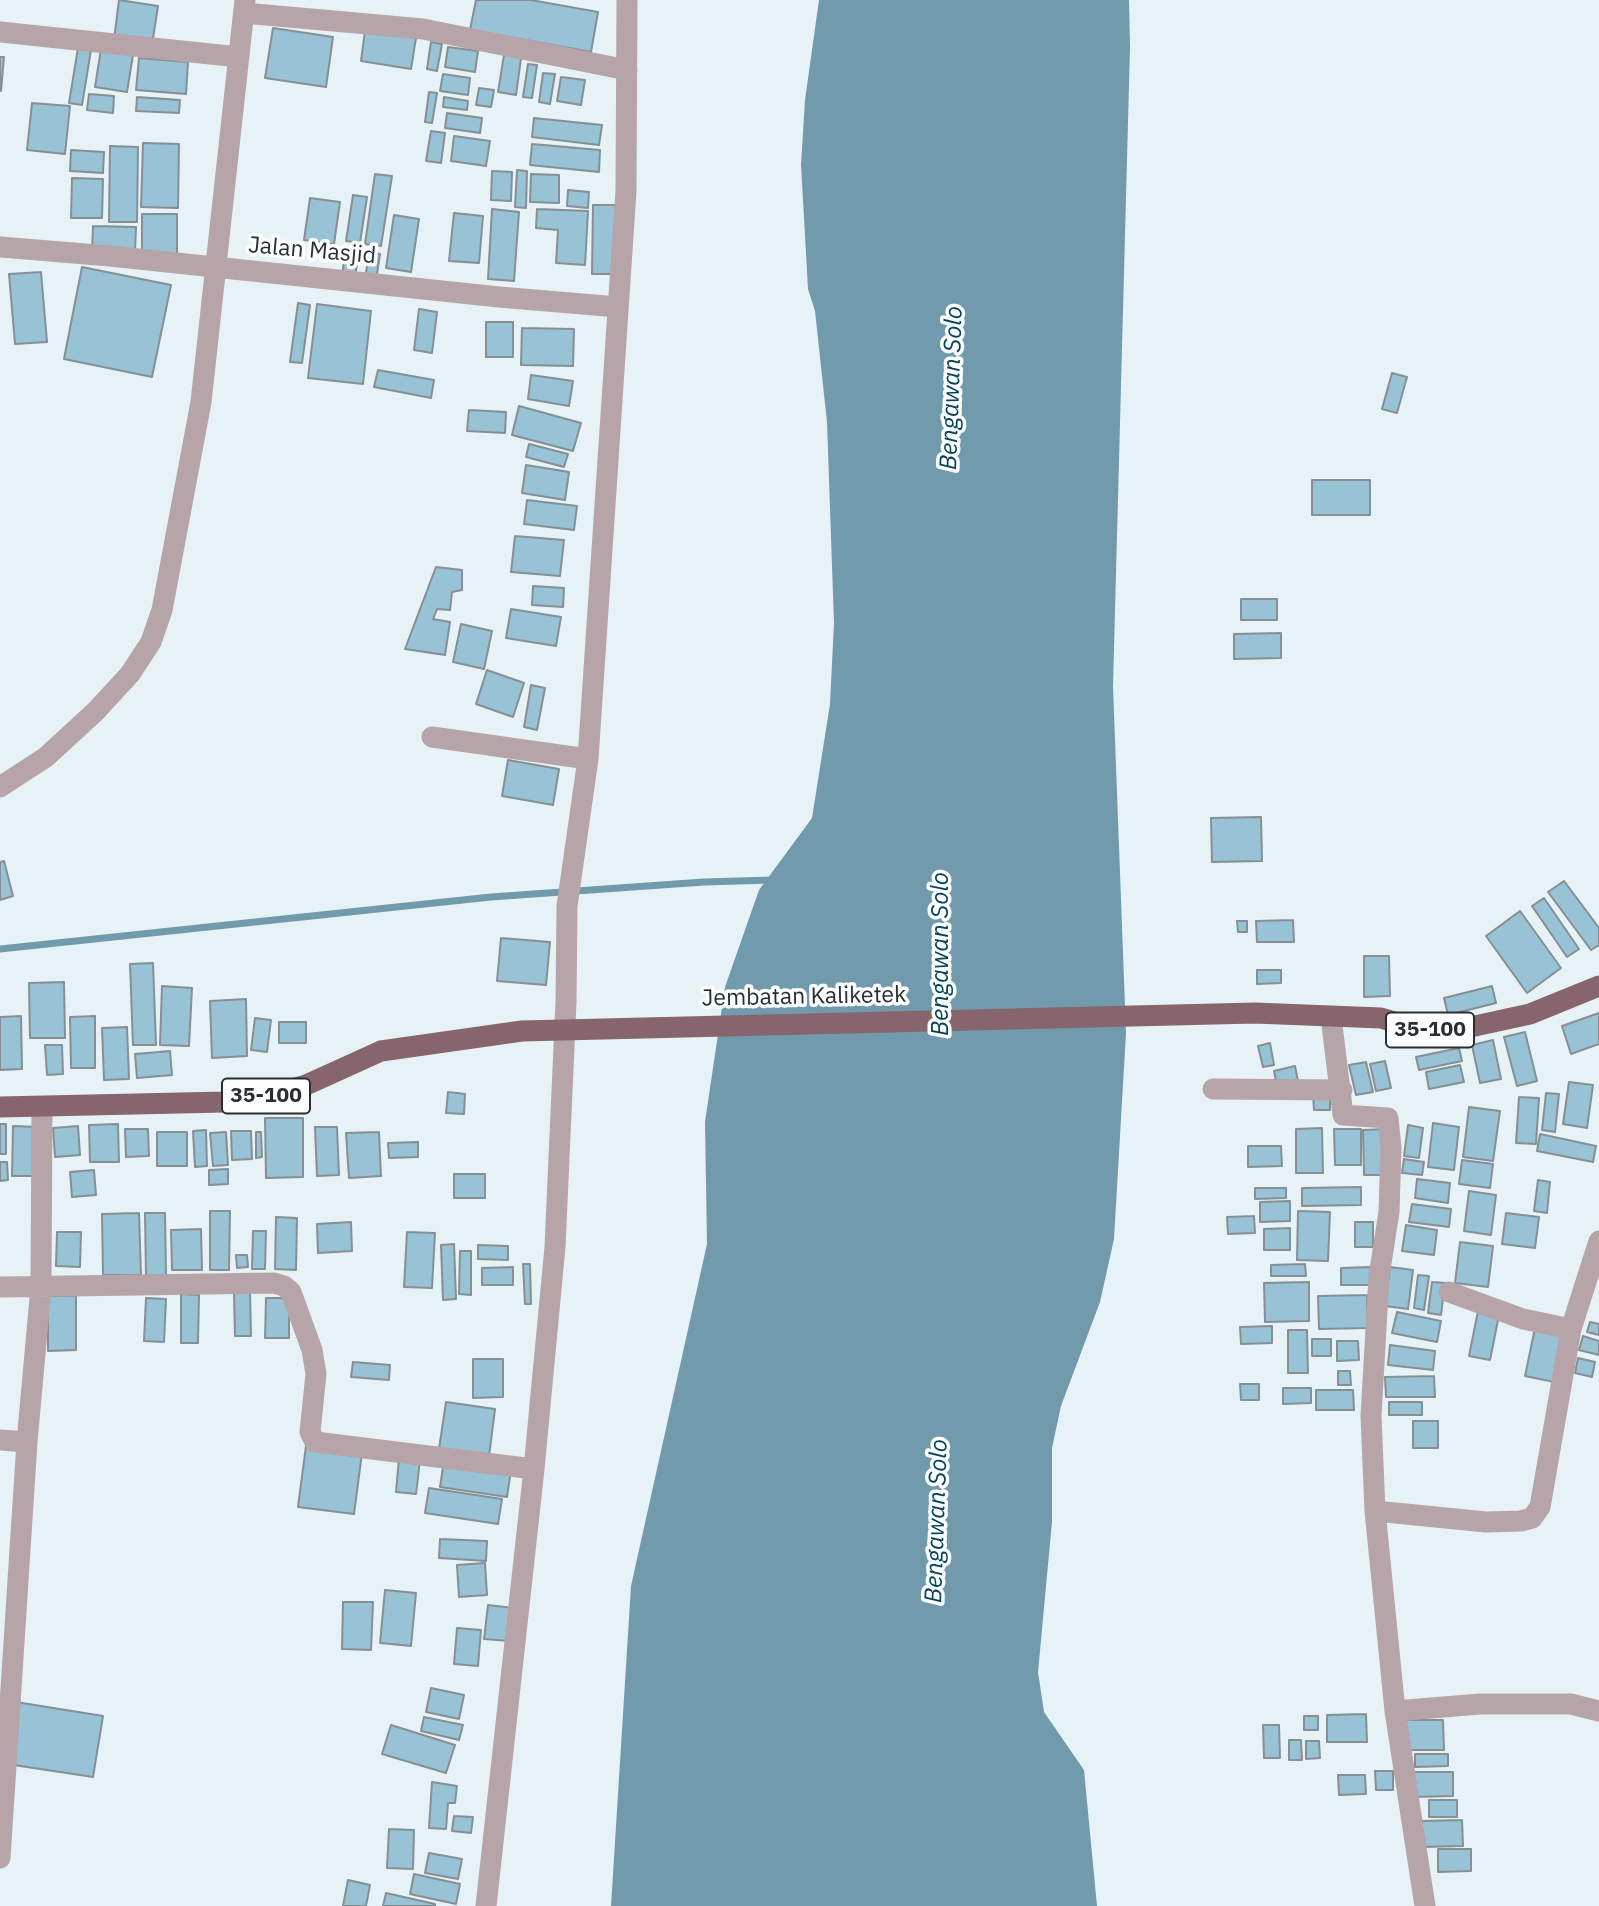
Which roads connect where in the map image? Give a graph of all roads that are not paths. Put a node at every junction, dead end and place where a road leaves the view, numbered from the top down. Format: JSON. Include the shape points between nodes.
{"nodes":[{"id":1,"x":627,"y":0,"type":"edge"},
{"id":2,"x":244,"y":7,"type":"edge"},
{"id":3,"x":0,"y":32,"type":"edge"},
{"id":4,"x":239,"y":57,"type":"junction"},
{"id":5,"x":627,"y":70,"type":"junction"},
{"id":6,"x":0,"y":247,"type":"edge"},
{"id":7,"x":216,"y":269,"type":"junction"},
{"id":8,"x":618,"y":307,"type":"junction"},
{"id":9,"x":432,"y":737,"type":"dead end"},
{"id":10,"x":589,"y":759,"type":"junction"},
{"id":11,"x":0,"y":787,"type":"edge"},
{"id":12,"x":1599,"y":986,"type":"edge"},
{"id":13,"x":1331,"y":1017,"type":"junction"},
{"id":14,"x":1213,"y":1089,"type":"dead end"},
{"id":15,"x":1342,"y":1090,"type":"junction"},
{"id":16,"x":0,"y":1107,"type":"edge"},
{"id":17,"x":42,"y":1108,"type":"junction"},
{"id":18,"x":1599,"y":1241,"type":"edge"},
{"id":19,"x":0,"y":1287,"type":"edge"},
{"id":20,"x":41,"y":1287,"type":"junction"},
{"id":21,"x":1449,"y":1292,"type":"dead end"},
{"id":22,"x":1572,"y":1329,"type":"junction"},
{"id":23,"x":0,"y":1440,"type":"edge"},
{"id":24,"x":27,"y":1442,"type":"junction"},
{"id":25,"x":534,"y":1469,"type":"junction"},
{"id":26,"x":1376,"y":1511,"type":"junction"},
{"id":27,"x":1395,"y":1711,"type":"junction"},
{"id":28,"x":1599,"y":1711,"type":"edge"},
{"id":29,"x":0,"y":1857,"type":"edge"},
{"id":30,"x":485,"y":1906,"type":"edge"},
{"id":31,"x":1425,"y":1906,"type":"edge"}],
"edges":[{"from":1,"to":5,"type":"street"},
{"from":2,"to":4,"type":"street"},
{"from":2,"to":5,"type":"street","via":[[423,29]]},
{"from":3,"to":4,"type":"street"},
{"from":4,"to":7,"type":"street"},
{"from":5,"to":8,"type":"street","via":[[626,191]]},
{"from":6,"to":7,"type":"street","name":"Jalan Masjid"},
{"from":7,"to":8,"type":"street","name":"Jalan Masjid"},
{"from":7,"to":11,"type":"street","via":[[188,480],[162,610],[151,642],[130,674],[96,711],[46,757]]},
{"from":8,"to":10,"type":"street"},
{"from":9,"to":10,"type":"street"},
{"from":10,"to":25,"type":"street","via":[[567,906],[555,1247]]},
{"from":12,"to":13,"type":"main road","number":"35-100","via":[[1530,1014],[1452,1031],[1418,1029],[1381,1018]]},
{"from":13,"to":15,"type":"street"},
{"from":13,"to":17,"type":"main road","name":"Jembatan Kaliketek","number":"35-100","via":[[1255,1013],[522,1031],[381,1051],[306,1085],[267,1096],[225,1102]]},
{"from":14,"to":15,"type":"street"},
{"from":15,"to":26,"type":"street","via":[[1343,1115],[1388,1118],[1391,1148],[1371,1416]]},
{"from":16,"to":17,"type":"main road","number":"35-100"},
{"from":17,"to":20,"type":"street"},
{"from":18,"to":22,"type":"street"},
{"from":19,"to":20,"type":"street"},
{"from":20,"to":24,"type":"street"},
{"from":20,"to":25,"type":"street","via":[[284,1286],[291,1292],[312,1350],[316,1374],[310,1432],[315,1442]]},
{"from":21,"to":22,"type":"street","via":[[1523,1319]]},
{"from":22,"to":26,"type":"street","via":[[1540,1507],[1532,1518],[1486,1522]]},
{"from":23,"to":24,"type":"street"},
{"from":24,"to":29,"type":"street"},
{"from":25,"to":30,"type":"street"},
{"from":26,"to":27,"type":"street"},
{"from":27,"to":28,"type":"street","via":[[1480,1704],[1571,1704]]},
{"from":27,"to":31,"type":"street"}]}
